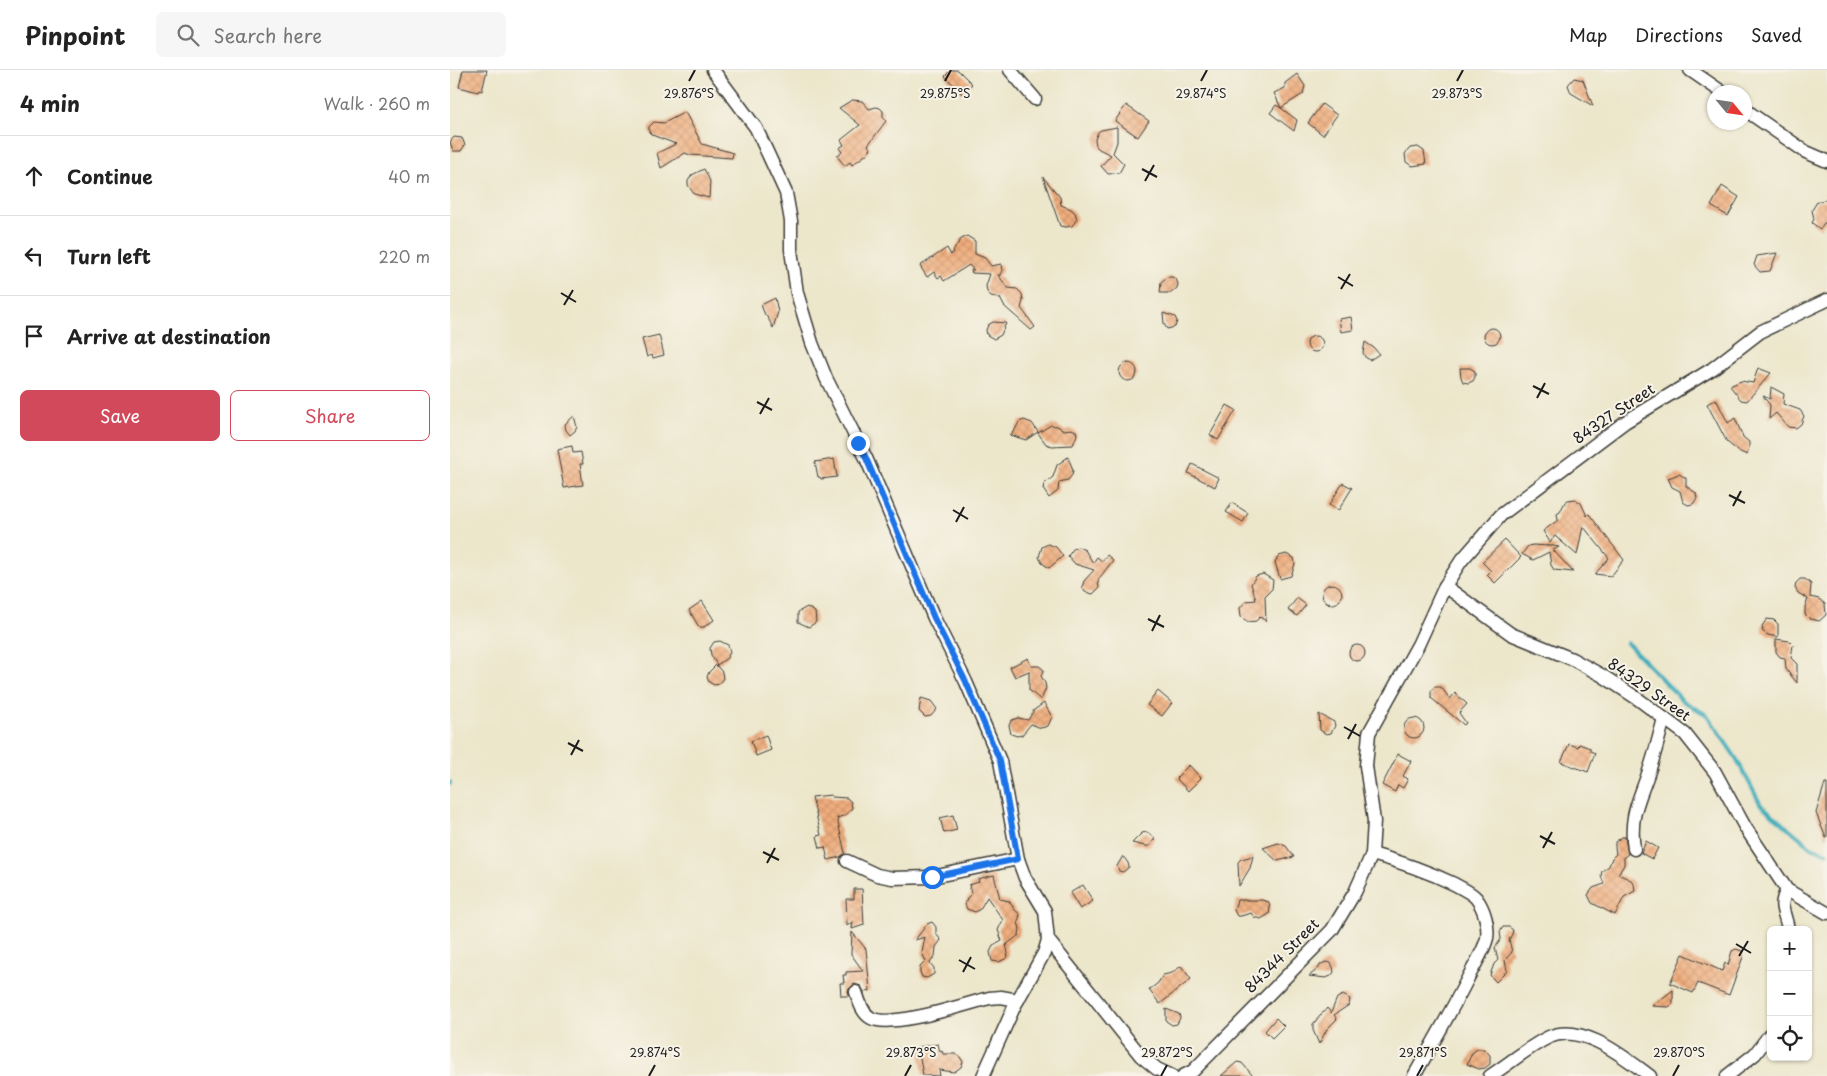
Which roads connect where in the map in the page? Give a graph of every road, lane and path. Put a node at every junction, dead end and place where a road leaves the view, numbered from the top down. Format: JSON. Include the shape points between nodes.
{"nodes":[{"id":1,"x":713,"y":70,"type":"edge"},
{"id":2,"x":1010,"y":70,"type":"edge"},
{"id":3,"x":1690,"y":70,"type":"edge"},
{"id":4,"x":1712,"y":85,"type":"edge"},
{"id":5,"x":1035,"y":99,"type":"dead end"},
{"id":6,"x":1752,"y":115,"type":"edge"},
{"id":7,"x":1827,"y":161,"type":"edge"},
{"id":8,"x":1827,"y":300,"type":"edge"},
{"id":9,"x":1445,"y":586,"type":"junction"},
{"id":10,"x":1664,"y":719,"type":"junction"},
{"id":11,"x":1634,"y":849,"type":"dead end"},
{"id":12,"x":1372,"y":854,"type":"junction"},
{"id":13,"x":1018,"y":859,"type":"junction"},
{"id":14,"x":847,"y":861,"type":"dead end"},
{"id":15,"x":1787,"y":890,"type":"junction"},
{"id":16,"x":1827,"y":913,"type":"edge"},
{"id":17,"x":1787,"y":926,"type":"edge"},
{"id":18,"x":1048,"y":940,"type":"junction"},
{"id":19,"x":856,"y":992,"type":"dead end"},
{"id":20,"x":1018,"y":1000,"type":"junction"},
{"id":21,"x":1767,"y":1039,"type":"edge"},
{"id":22,"x":983,"y":1076,"type":"edge"},
{"id":23,"x":1172,"y":1076,"type":"edge"},
{"id":24,"x":1183,"y":1076,"type":"edge"},
{"id":25,"x":1414,"y":1076,"type":"edge"},
{"id":26,"x":1490,"y":1076,"type":"edge"},
{"id":27,"x":1650,"y":1076,"type":"edge"},
{"id":28,"x":1727,"y":1076,"type":"edge"}],
"edges":[{"from":1,"to":13,"type":"street","via":[[756,128],[786,192],[797,293],[812,343],[1000,761]]},
{"from":2,"to":5,"type":"street"},
{"from":3,"to":4,"type":"street"},
{"from":6,"to":7,"type":"street","via":[[1806,152]]},
{"from":8,"to":9,"type":"street","name":"84327 Street","via":[[1760,332],[1712,369],[1625,422],[1550,478],[1501,515],[1461,561]]},
{"from":9,"to":10,"type":"street","name":"84329 Street","via":[[1512,634],[1603,676]]},
{"from":9,"to":12,"type":"street","name":"84344 Street","via":[[1418,645],[1369,733],[1366,766],[1374,821]]},
{"from":10,"to":11,"type":"street","via":[[1633,815]]},
{"from":10,"to":15,"type":"street","name":"84329 Street","via":[[1685,734],[1715,772],[1745,827]]},
{"from":12,"to":24,"type":"street","name":"84344 Street","via":[[1355,892],[1332,930],[1193,1071]]},
{"from":12,"to":25,"type":"street","via":[[1406,863],[1462,888],[1476,898],[1487,924],[1487,938],[1474,967]]},
{"from":13,"to":14,"type":"street","via":[[932,877],[892,878]]},
{"from":13,"to":18,"type":"street","via":[[1025,878],[1046,911]]},
{"from":15,"to":16,"type":"street","name":"84329 Street"},
{"from":15,"to":17,"type":"street","via":[[1782,899]]},
{"from":18,"to":20,"type":"street","via":[[1038,966]]},
{"from":18,"to":23,"type":"street","via":[[1141,1056]]},
{"from":19,"to":20,"type":"street","via":[[864,1011],[878,1021],[912,1018],[989,998]]},
{"from":20,"to":22,"type":"street"},
{"from":21,"to":28,"type":"street","via":[[1755,1054]]},
{"from":26,"to":27,"type":"street","via":[[1540,1042],[1560,1034],[1591,1039],[1614,1050]]}]}
